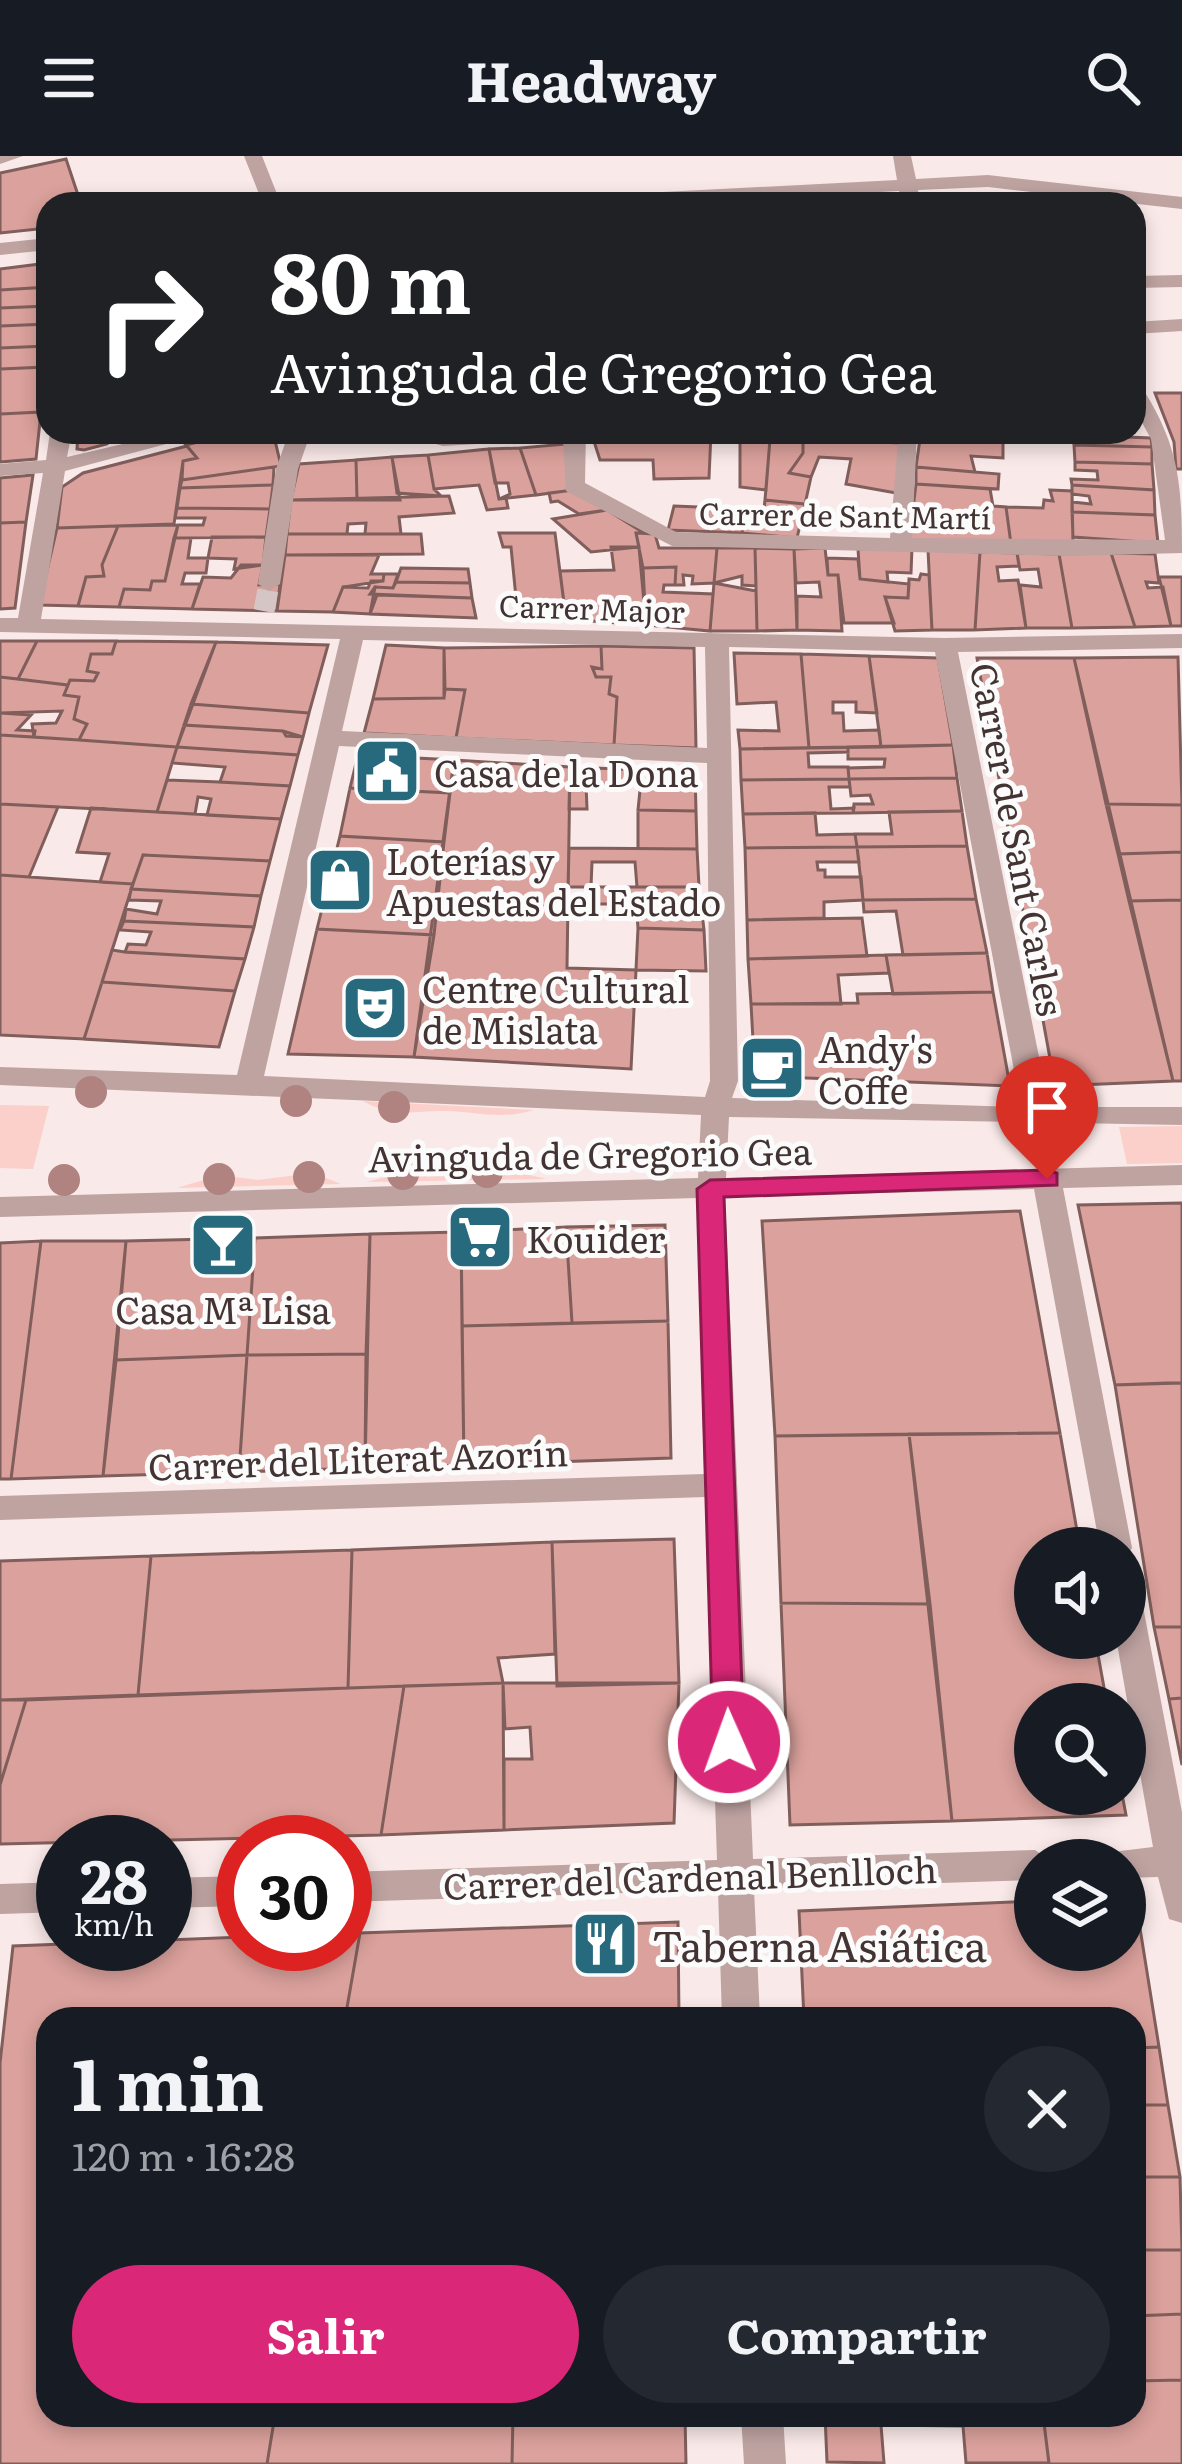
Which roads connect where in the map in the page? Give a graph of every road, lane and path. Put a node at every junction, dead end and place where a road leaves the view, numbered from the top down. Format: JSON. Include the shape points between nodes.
{"nodes":[{"id":1,"x":14,"y":156,"type":"edge"},
{"id":2,"x":253,"y":156,"type":"edge"},
{"id":3,"x":902,"y":156,"type":"edge"},
{"id":4,"x":0,"y":159,"type":"edge"},
{"id":5,"x":906,"y":182,"type":"junction"},
{"id":6,"x":267,"y":192,"type":"edge"},
{"id":7,"x":743,"y":192,"type":"edge"},
{"id":8,"x":908,"y":192,"type":"edge"},
{"id":9,"x":1090,"y":192,"type":"edge"},
{"id":10,"x":1146,"y":198,"type":"edge"},
{"id":11,"x":1182,"y":202,"type":"edge"},
{"id":12,"x":36,"y":245,"type":"edge"},
{"id":13,"x":0,"y":249,"type":"edge"},
{"id":14,"x":1182,"y":281,"type":"edge"},
{"id":15,"x":1146,"y":282,"type":"edge"},
{"id":16,"x":1182,"y":325,"type":"edge"},
{"id":17,"x":1146,"y":327,"type":"edge"},
{"id":18,"x":1146,"y":411,"type":"edge"},
{"id":19,"x":60,"y":444,"type":"edge"},
{"id":20,"x":150,"y":444,"type":"edge"},
{"id":21,"x":295,"y":444,"type":"edge"},
{"id":22,"x":574,"y":444,"type":"edge"},
{"id":23,"x":908,"y":444,"type":"edge"},
{"id":24,"x":58,"y":466,"type":"junction"},
{"id":25,"x":0,"y":470,"type":"edge"},
{"id":26,"x":900,"y":545,"type":"junction"},
{"id":27,"x":1179,"y":546,"type":"edge"},
{"id":28,"x":268,"y":584,"type":"tunnel mouth"},
{"id":29,"x":29,"y":623,"type":"junction"},
{"id":30,"x":0,"y":625,"type":"edge"},
{"id":31,"x":354,"y":629,"type":"junction"},
{"id":32,"x":717,"y":641,"type":"junction"},
{"id":33,"x":1182,"y":641,"type":"edge"},
{"id":34,"x":945,"y":645,"type":"junction"},
{"id":35,"x":332,"y":738,"type":"junction"},
{"id":36,"x":717,"y":756,"type":"junction"},
{"id":37,"x":0,"y":1076,"type":"edge"},
{"id":38,"x":249,"y":1082,"type":"junction"},
{"id":39,"x":715,"y":1108,"type":"junction"},
{"id":40,"x":1182,"y":1115,"type":"edge"},
{"id":41,"x":1037,"y":1118,"type":"junction"},
{"id":42,"x":1182,"y":1175,"type":"edge"},
{"id":43,"x":1047,"y":1179,"type":"junction"},
{"id":44,"x":710,"y":1189,"type":"junction"},
{"id":45,"x":0,"y":1207,"type":"edge"},
{"id":46,"x":719,"y":1485,"type":"junction"},
{"id":47,"x":0,"y":1508,"type":"edge"},
{"id":48,"x":1112,"y":1527,"type":"edge"},
{"id":49,"x":1137,"y":1659,"type":"edge"},
{"id":50,"x":1178,"y":1861,"type":"edge"},
{"id":51,"x":1146,"y":1862,"type":"edge"},
{"id":52,"x":1014,"y":1866,"type":"edge"},
{"id":53,"x":734,"y":1874,"type":"junction"},
{"id":54,"x":372,"y":1886,"type":"edge"},
{"id":55,"x":36,"y":1898,"type":"edge"},
{"id":56,"x":0,"y":1899,"type":"edge"},
{"id":57,"x":1182,"y":1908,"type":"edge"},
{"id":58,"x":740,"y":2007,"type":"edge"},
{"id":59,"x":763,"y":2427,"type":"edge"},
{"id":60,"x":765,"y":2464,"type":"edge"}],
"edges":[{"from":1,"to":4,"type":"street"},
{"from":2,"to":6,"type":"street"},
{"from":3,"to":5,"type":"street"},
{"from":5,"to":7,"type":"street"},
{"from":5,"to":8,"type":"street"},
{"from":5,"to":9,"type":"street"},
{"from":10,"to":11,"type":"street"},
{"from":12,"to":13,"type":"street"},
{"from":14,"to":15,"type":"street"},
{"from":16,"to":17,"type":"street"},
{"from":18,"to":27,"type":"street","via":[[1162,439]]},
{"from":19,"to":24,"type":"street"},
{"from":20,"to":24,"type":"street"},
{"from":21,"to":28,"type":"street"},
{"from":22,"to":26,"type":"street","name":"Carrer de Sant Martí","via":[[574,486],[672,539]]},
{"from":23,"to":26,"type":"street"},
{"from":24,"to":25,"type":"street"},
{"from":24,"to":29,"type":"street"},
{"from":26,"to":27,"type":"street","name":"Carrer de Sant Martí"},
{"from":29,"to":30,"type":"street","name":"Carrer Major"},
{"from":29,"to":31,"type":"street","name":"Carrer Major","via":[[263,619]]},
{"from":31,"to":32,"type":"street","name":"Carrer Major"},
{"from":31,"to":35,"type":"street"},
{"from":32,"to":34,"type":"street","name":"Carrer Major"},
{"from":32,"to":36,"type":"street"},
{"from":33,"to":34,"type":"street","name":"Carrer Major"},
{"from":34,"to":41,"type":"street","name":"Carrer de Sant Carles"},
{"from":35,"to":36,"type":"street"},
{"from":35,"to":38,"type":"street"},
{"from":36,"to":39,"type":"street","via":[[724,1081]]},
{"from":37,"to":38,"type":"street","name":"Avinguda de Gregorio Gea"},
{"from":38,"to":39,"type":"street","name":"Avinguda de Gregorio Gea"},
{"from":39,"to":41,"type":"street","name":"Avinguda de Gregorio Gea"},
{"from":39,"to":44,"type":"street"},
{"from":40,"to":41,"type":"street","name":"Avinguda de Gregorio Gea"},
{"from":42,"to":43,"type":"street","name":"Avinguda de Gregorio Gea"},
{"from":43,"to":44,"type":"street","name":"Avinguda de Gregorio Gea"},
{"from":43,"to":48,"type":"street"},
{"from":44,"to":45,"type":"street","name":"Avinguda de Gregorio Gea"},
{"from":44,"to":46,"type":"street"},
{"from":46,"to":47,"type":"street","name":"Carrer del Literat Azorín"},
{"from":46,"to":53,"type":"street"},
{"from":49,"to":50,"type":"street"},
{"from":50,"to":51,"type":"street"},
{"from":50,"to":57,"type":"street"},
{"from":52,"to":53,"type":"street","name":"Carrer del Cardenal Benlloch"},
{"from":53,"to":54,"type":"street","name":"Carrer del Cardenal Benlloch"},
{"from":53,"to":58,"type":"street"},
{"from":55,"to":56,"type":"street"},
{"from":59,"to":60,"type":"street"}]}
